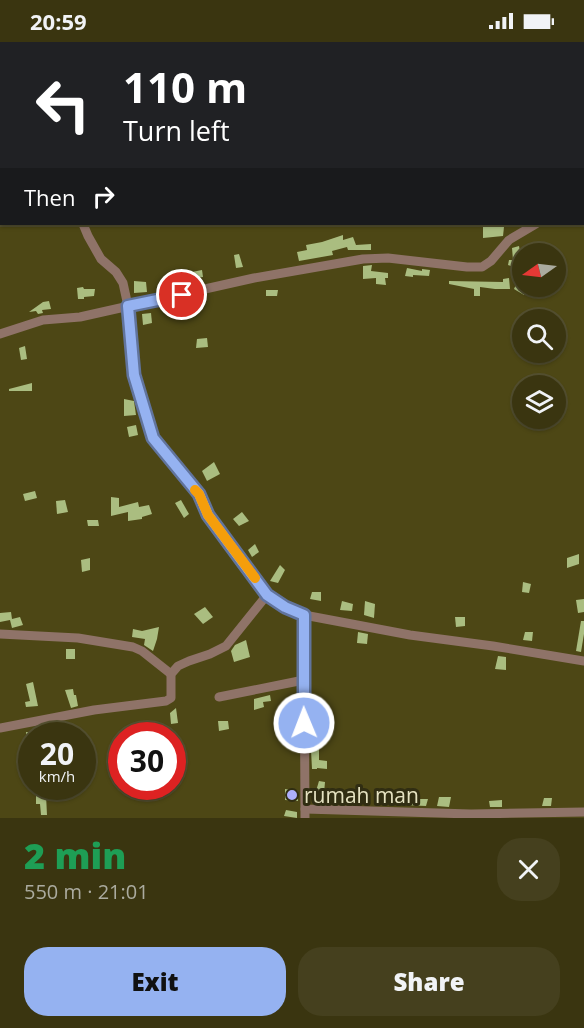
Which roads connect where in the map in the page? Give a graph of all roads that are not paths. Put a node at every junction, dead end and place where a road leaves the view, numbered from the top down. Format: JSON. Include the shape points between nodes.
{"nodes":[{"id":1,"x":83,"y":225,"type":"edge"},
{"id":2,"x":534,"y":225,"type":"edge"},
{"id":3,"x":128,"y":306,"type":"junction"},
{"id":4,"x":0,"y":334,"type":"edge"},
{"id":5,"x":267,"y":595,"type":"junction"},
{"id":6,"x":304,"y":615,"type":"junction"},
{"id":7,"x":0,"y":633,"type":"edge"},
{"id":8,"x":584,"y":660,"type":"edge"},
{"id":9,"x":171,"y":674,"type":"junction"},
{"id":10,"x":304,"y":680,"type":"junction"},
{"id":11,"x":219,"y":697,"type":"dead end"},
{"id":12,"x":0,"y":728,"type":"edge"},
{"id":13,"x":584,"y":812,"type":"edge"},
{"id":14,"x":305,"y":813,"type":"edge"}],
"edges":[{"from":1,"to":3,"type":"street","via":[[101,260],[123,283]]},
{"from":2,"to":3,"type":"street","via":[[509,240],[482,267],[363,259]]},
{"from":3,"to":4,"type":"street","via":[[80,317],[43,320]]},
{"from":3,"to":5,"type":"street","via":[[134,375],[153,438],[199,494],[208,515]]},
{"from":5,"to":6,"type":"street"},
{"from":5,"to":9,"type":"street","via":[[226,646],[178,666]]},
{"from":6,"to":8,"type":"street"},
{"from":6,"to":10,"type":"street"},
{"from":7,"to":9,"type":"street","via":[[78,638],[134,647]]},
{"from":9,"to":12,"type":"street","via":[[171,698],[166,701]]},
{"from":10,"to":11,"type":"street"},
{"from":10,"to":14,"type":"street"},
{"from":13,"to":14,"type":"street"}]}
